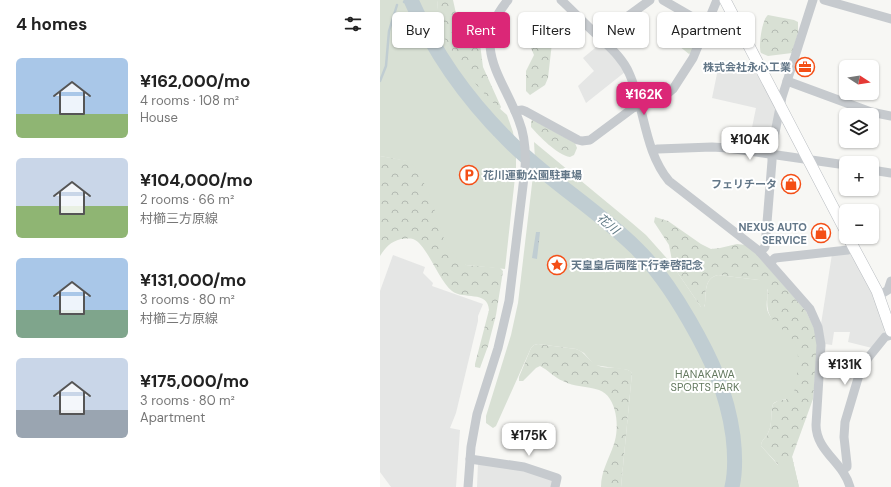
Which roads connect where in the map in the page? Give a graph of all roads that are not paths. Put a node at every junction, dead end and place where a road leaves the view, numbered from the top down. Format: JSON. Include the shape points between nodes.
{"nodes":[{"id":1,"x":508,"y":0,"type":"edge"},
{"id":2,"x":561,"y":0,"type":"edge"},
{"id":3,"x":650,"y":0,"type":"edge"},
{"id":4,"x":663,"y":0,"type":"edge"},
{"id":5,"x":717,"y":0,"type":"edge"},
{"id":6,"x":725,"y":0,"type":"edge"},
{"id":7,"x":813,"y":0,"type":"edge"},
{"id":8,"x":824,"y":0,"type":"edge"},
{"id":9,"x":634,"y":12,"type":"edge"},
{"id":10,"x":684,"y":12,"type":"edge"},
{"id":11,"x":712,"y":12,"type":"edge"},
{"id":12,"x":891,"y":19,"type":"edge"},
{"id":13,"x":593,"y":31,"type":"edge"},
{"id":14,"x":610,"y":48,"type":"edge"},
{"id":15,"x":698,"y":48,"type":"edge"},
{"id":16,"x":787,"y":81,"type":"junction"},
{"id":17,"x":640,"y":106,"type":"junction"},
{"id":18,"x":780,"y":107,"type":"junction"},
{"id":19,"x":515,"y":111,"type":"junction"},
{"id":20,"x":891,"y":116,"type":"edge"},
{"id":21,"x":653,"y":150,"type":"junction"},
{"id":22,"x":772,"y":154,"type":"junction"},
{"id":23,"x":808,"y":160,"type":"junction"},
{"id":24,"x":839,"y":164,"type":"edge"},
{"id":25,"x":879,"y":171,"type":"edge"},
{"id":26,"x":891,"y":173,"type":"edge"},
{"id":27,"x":839,"y":219,"type":"edge"},
{"id":28,"x":850,"y":244,"type":"edge"},
{"id":29,"x":852,"y":244,"type":"edge"},
{"id":30,"x":760,"y":252,"type":"junction"},
{"id":31,"x":770,"y":263,"type":"junction"},
{"id":32,"x":891,"y":281,"type":"edge"},
{"id":33,"x":878,"y":296,"type":"junction"},
{"id":34,"x":891,"y":331,"type":"edge"},
{"id":35,"x":891,"y":336,"type":"edge"},
{"id":36,"x":470,"y":459,"type":"junction"},
{"id":37,"x":843,"y":470,"type":"junction"},
{"id":38,"x":468,"y":487,"type":"edge"},
{"id":39,"x":555,"y":487,"type":"edge"},
{"id":40,"x":850,"y":487,"type":"edge"}],
"edges":[{"from":1,"to":19,"type":"street","via":[[494,24],[490,44],[496,74]]},
{"from":2,"to":13,"type":"street"},
{"from":3,"to":9,"type":"street"},
{"from":4,"to":10,"type":"street"},
{"from":5,"to":11,"type":"street"},
{"from":6,"to":18,"type":"main road"},
{"from":7,"to":16,"type":"street"},
{"from":8,"to":12,"type":"street"},
{"from":14,"to":17,"type":"street","via":[[624,64]]},
{"from":15,"to":17,"type":"street","via":[[694,58],[673,89],[662,98]]},
{"from":16,"to":18,"type":"street"},
{"from":16,"to":20,"type":"street","via":[[871,112]]},
{"from":17,"to":19,"type":"street","via":[[633,108],[594,138],[582,141],[525,111]]},
{"from":17,"to":21,"type":"street"},
{"from":18,"to":22,"type":"street"},
{"from":18,"to":23,"type":"main road"},
{"from":19,"to":36,"type":"street","via":[[524,140],[525,167],[514,269],[498,348],[477,414]]},
{"from":21,"to":22,"type":"street","via":[[720,147]]},
{"from":21,"to":30,"type":"street","via":[[663,174],[675,187]]},
{"from":22,"to":23,"type":"street"},
{"from":22,"to":30,"type":"street","via":[[764,247]]},
{"from":23,"to":24,"type":"street"},
{"from":23,"to":27,"type":"main road"},
{"from":25,"to":26,"type":"street"},
{"from":28,"to":31,"type":"street","via":[[848,250],[775,258]]},
{"from":29,"to":33,"type":"main road"},
{"from":30,"to":31,"type":"street"},
{"from":31,"to":37,"type":"street","via":[[804,302],[818,326],[821,350],[816,431],[819,442]]},
{"from":32,"to":33,"type":"street","via":[[888,290]]},
{"from":33,"to":34,"type":"main road"},
{"from":35,"to":37,"type":"street","via":[[885,337],[864,363],[859,374],[845,422],[847,467]]},
{"from":36,"to":38,"type":"street"},
{"from":36,"to":39,"type":"street","via":[[538,471],[557,478]]},
{"from":37,"to":40,"type":"street"}]}
